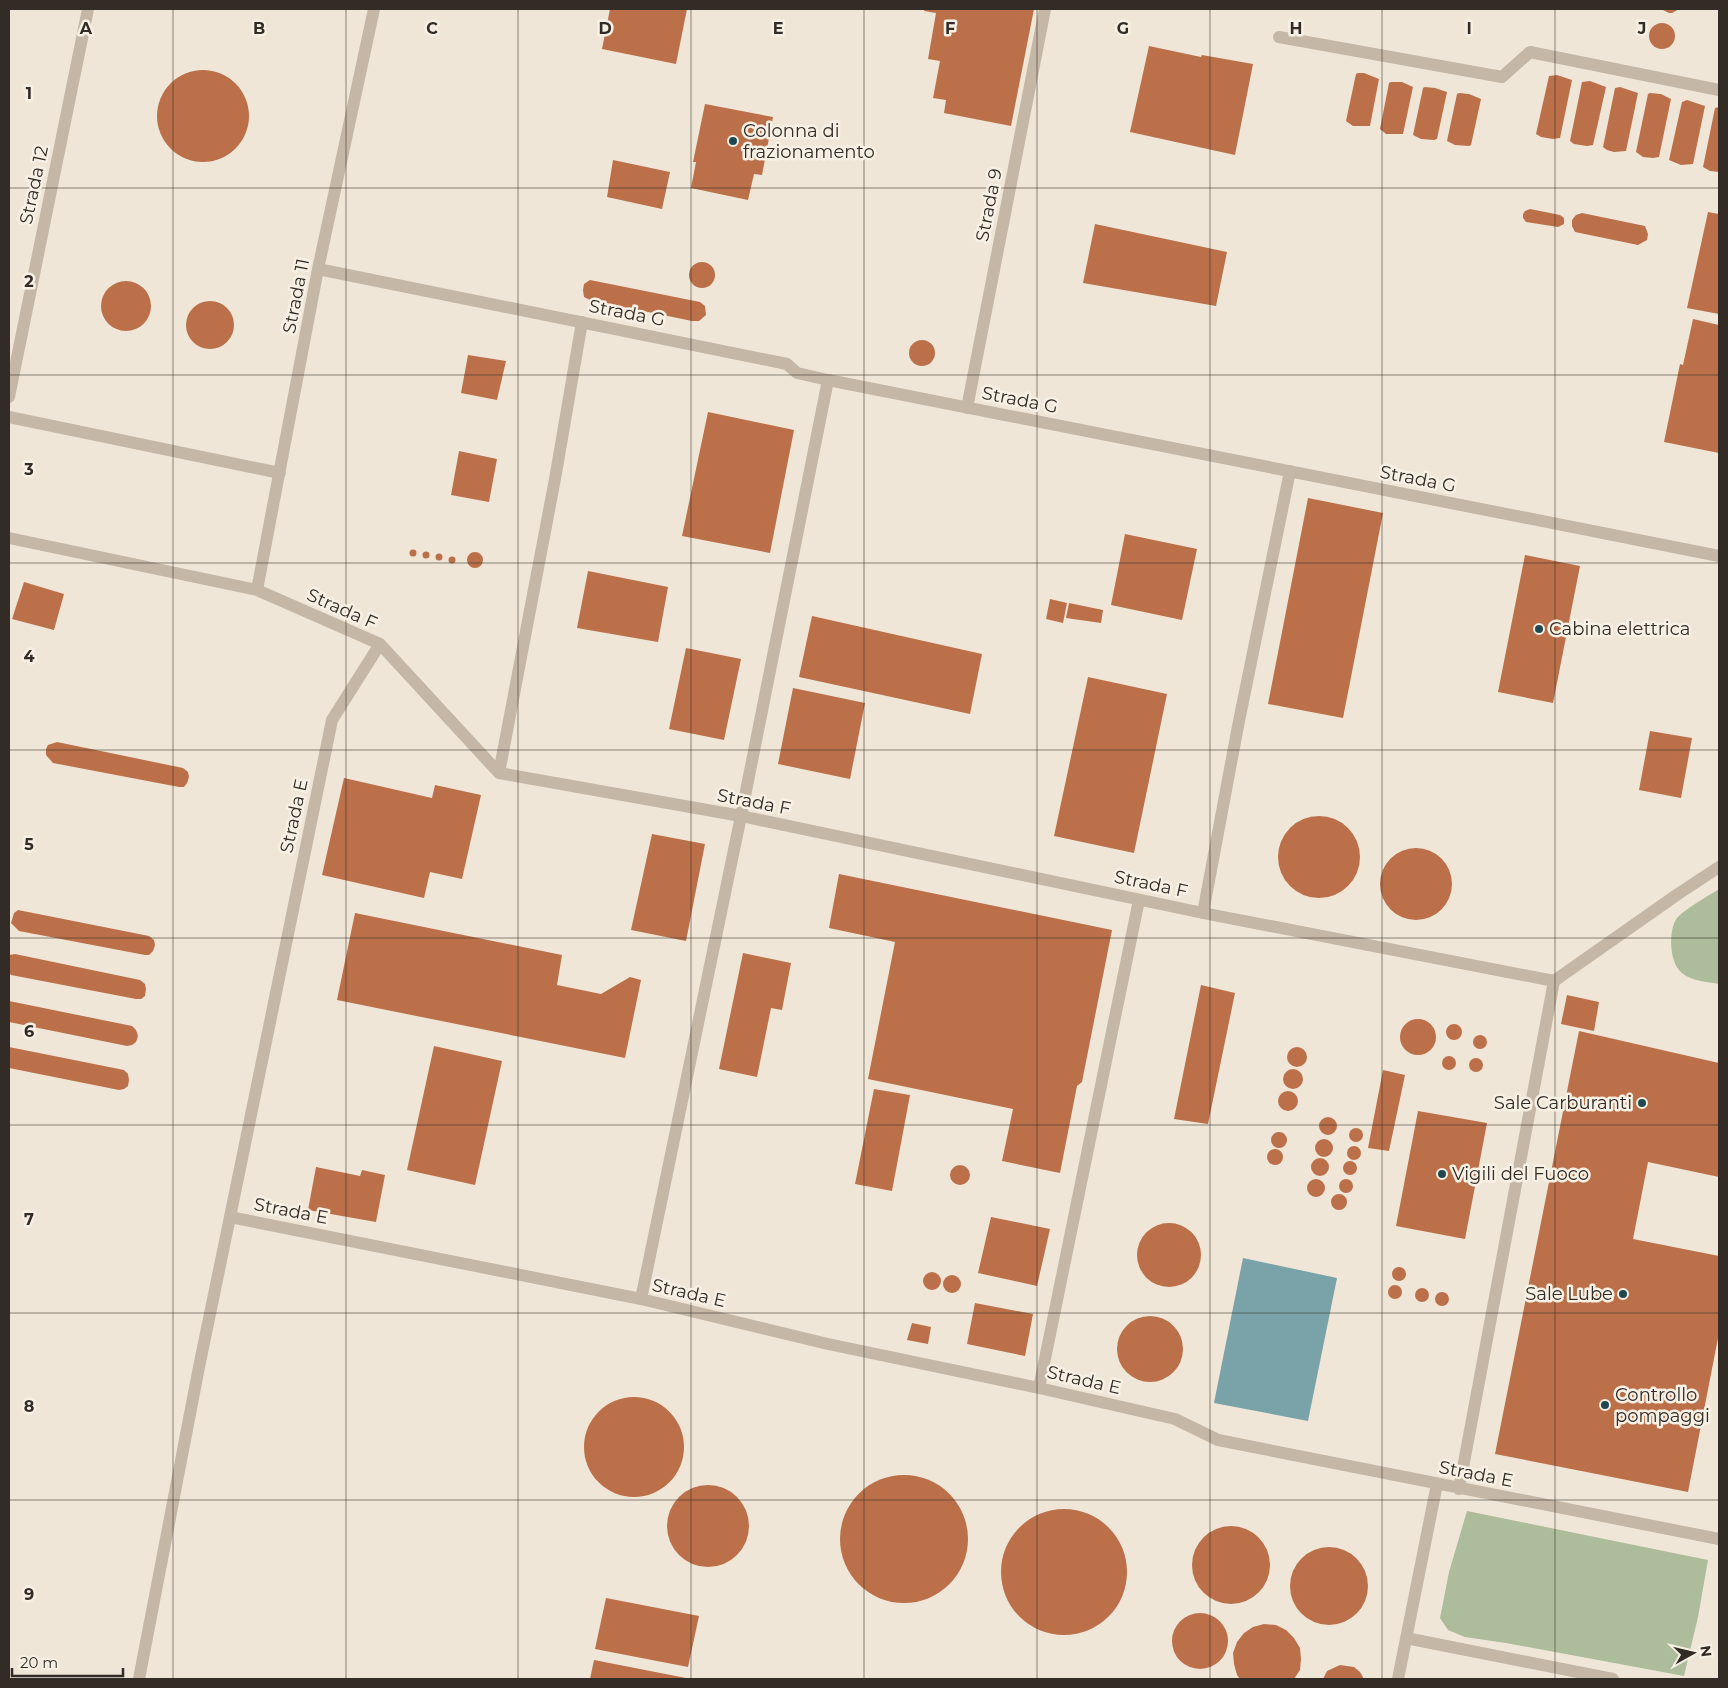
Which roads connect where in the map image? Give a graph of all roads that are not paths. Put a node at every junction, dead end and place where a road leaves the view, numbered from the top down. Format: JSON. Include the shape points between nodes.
{"nodes":[{"id":1,"x":88,"y":9,"type":"edge"},
{"id":2,"x":374,"y":9,"type":"edge"},
{"id":3,"x":1045,"y":9,"type":"edge"},
{"id":4,"x":1279,"y":37,"type":"dead end"},
{"id":5,"x":1719,"y":90,"type":"edge"},
{"id":6,"x":318,"y":269,"type":"junction"},
{"id":7,"x":582,"y":322,"type":"junction"},
{"id":8,"x":828,"y":380,"type":"junction"},
{"id":9,"x":9,"y":397,"type":"edge"},
{"id":10,"x":967,"y":408,"type":"junction"},
{"id":11,"x":9,"y":417,"type":"edge"},
{"id":12,"x":1290,"y":471,"type":"junction"},
{"id":13,"x":280,"y":473,"type":"junction"},
{"id":14,"x":9,"y":538,"type":"edge"},
{"id":15,"x":1719,"y":556,"type":"edge"},
{"id":16,"x":258,"y":590,"type":"junction"},
{"id":17,"x":380,"y":644,"type":"junction"},
{"id":18,"x":499,"y":773,"type":"junction"},
{"id":19,"x":741,"y":816,"type":"junction"},
{"id":20,"x":1719,"y":867,"type":"edge"},
{"id":21,"x":1139,"y":900,"type":"junction"},
{"id":22,"x":1203,"y":913,"type":"junction"},
{"id":23,"x":1554,"y":981,"type":"junction"},
{"id":24,"x":230,"y":1217,"type":"junction"},
{"id":25,"x":641,"y":1300,"type":"junction"},
{"id":26,"x":1039,"y":1388,"type":"junction"},
{"id":27,"x":1437,"y":1484,"type":"junction"},
{"id":28,"x":1459,"y":1489,"type":"junction"},
{"id":29,"x":1719,"y":1539,"type":"edge"},
{"id":30,"x":1406,"y":1638,"type":"junction"},
{"id":31,"x":139,"y":1679,"type":"edge"},
{"id":32,"x":1398,"y":1679,"type":"edge"},
{"id":33,"x":1613,"y":1679,"type":"edge"}],
"edges":[{"from":1,"to":9,"type":"lane","name":"Strada 12"},
{"from":2,"to":6,"type":"lane","name":"Strada 11"},
{"from":3,"to":10,"type":"lane","name":"Strada 9"},
{"from":4,"to":5,"type":"lane","via":[[1502,77],[1530,52]]},
{"from":6,"to":7,"type":"lane","name":"Strada G"},
{"from":6,"to":13,"type":"lane","name":"Strada 11"},
{"from":7,"to":8,"type":"lane","name":"Strada G","via":[[787,364],[797,373]]},
{"from":7,"to":18,"type":"lane"},
{"from":8,"to":10,"type":"lane","name":"Strada G"},
{"from":8,"to":19,"type":"lane"},
{"from":10,"to":12,"type":"lane","name":"Strada G"},
{"from":11,"to":13,"type":"lane"},
{"from":12,"to":15,"type":"lane","name":"Strada G"},
{"from":12,"to":22,"type":"lane"},
{"from":13,"to":16,"type":"lane","name":"Strada 11"},
{"from":14,"to":16,"type":"lane","name":"Strada F"},
{"from":16,"to":17,"type":"lane","name":"Strada F"},
{"from":17,"to":18,"type":"lane","name":"Strada F"},
{"from":17,"to":24,"type":"lane","name":"Strada E","via":[[332,720]]},
{"from":18,"to":19,"type":"lane","name":"Strada F"},
{"from":19,"to":21,"type":"lane","name":"Strada F"},
{"from":19,"to":25,"type":"lane"},
{"from":20,"to":23,"type":"lane"},
{"from":21,"to":22,"type":"lane","name":"Strada F"},
{"from":21,"to":26,"type":"lane"},
{"from":22,"to":23,"type":"lane","name":"Strada F"},
{"from":23,"to":28,"type":"lane"},
{"from":24,"to":25,"type":"lane","name":"Strada E"},
{"from":24,"to":31,"type":"lane"},
{"from":25,"to":26,"type":"lane","name":"Strada E","via":[[828,1344]]},
{"from":26,"to":27,"type":"lane","name":"Strada E","via":[[1175,1419],[1218,1440]]},
{"from":27,"to":28,"type":"lane","name":"Strada E"},
{"from":27,"to":30,"type":"lane"},
{"from":28,"to":29,"type":"lane","name":"Strada E"},
{"from":30,"to":32,"type":"lane"},
{"from":30,"to":33,"type":"lane"}]}
